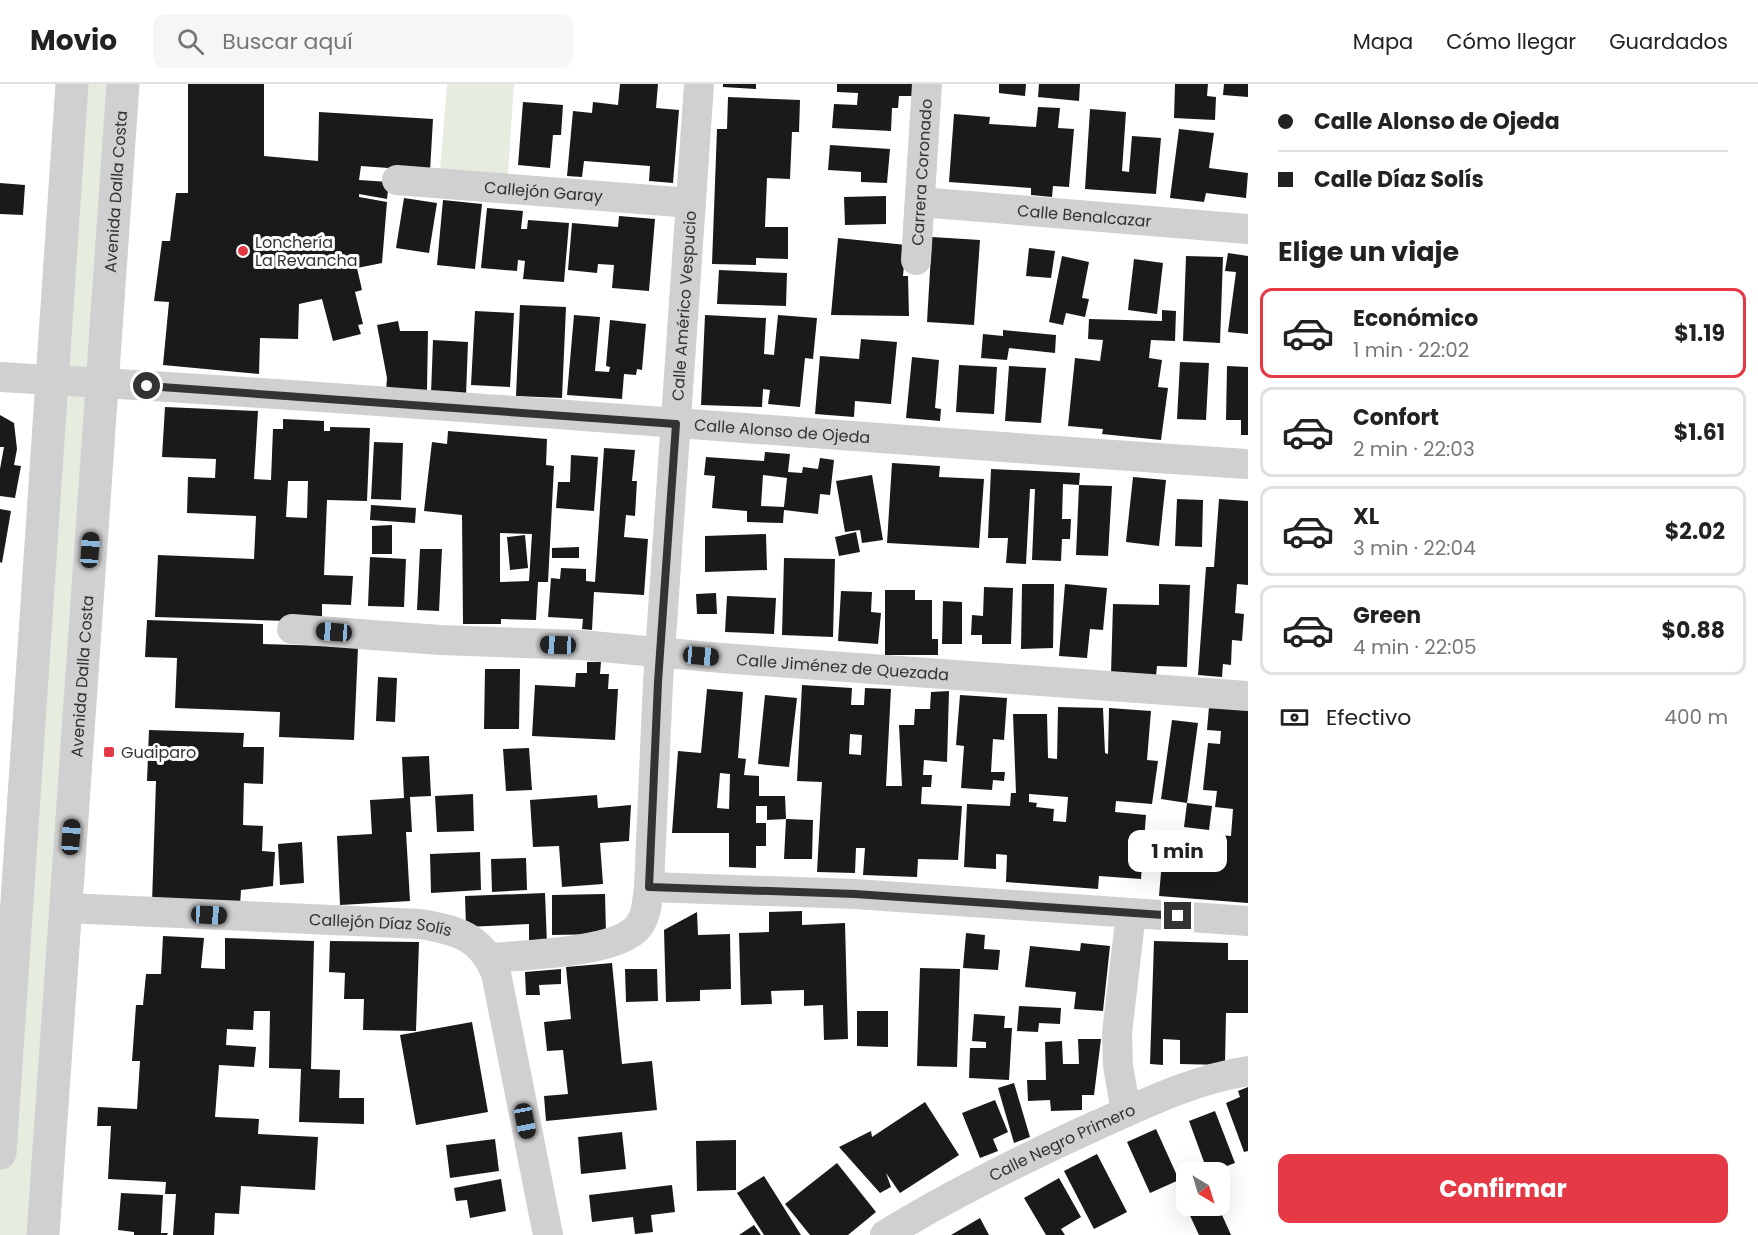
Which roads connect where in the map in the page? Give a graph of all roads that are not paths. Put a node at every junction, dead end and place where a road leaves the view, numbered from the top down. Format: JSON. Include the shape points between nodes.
{"nodes":[{"id":1,"x":72,"y":84,"type":"edge"},
{"id":2,"x":123,"y":84,"type":"edge"},
{"id":3,"x":699,"y":84,"type":"edge"},
{"id":4,"x":927,"y":84,"type":"edge"},
{"id":5,"x":397,"y":180,"type":"dead end"},
{"id":6,"x":920,"y":202,"type":"junction"},
{"id":7,"x":691,"y":203,"type":"junction"},
{"id":8,"x":1248,"y":229,"type":"edge"},
{"id":9,"x":916,"y":260,"type":"dead end"},
{"id":10,"x":0,"y":377,"type":"edge"},
{"id":11,"x":52,"y":380,"type":"junction"},
{"id":12,"x":101,"y":383,"type":"junction"},
{"id":13,"x":676,"y":424,"type":"junction"},
{"id":14,"x":1248,"y":464,"type":"edge"},
{"id":15,"x":292,"y":628,"type":"dead end"},
{"id":16,"x":661,"y":652,"type":"junction"},
{"id":17,"x":1248,"y":696,"type":"edge"},
{"id":18,"x":649,"y":887,"type":"junction"},
{"id":19,"x":66,"y":908,"type":"junction"},
{"id":20,"x":1131,"y":913,"type":"junction"},
{"id":21,"x":1248,"y":921,"type":"edge"},
{"id":22,"x":490,"y":958,"type":"junction"},
{"id":23,"x":1248,"y":1071,"type":"edge"},
{"id":24,"x":1126,"y":1112,"type":"junction"},
{"id":25,"x":0,"y":1153,"type":"edge"},
{"id":26,"x":43,"y":1235,"type":"edge"},
{"id":27,"x":548,"y":1235,"type":"edge"},
{"id":28,"x":885,"y":1235,"type":"edge"}],
"edges":[{"from":1,"to":11,"type":"street"},
{"from":2,"to":12,"type":"street","name":"Avenida Dalla Costa"},
{"from":3,"to":7,"type":"street","name":"Calle Américo Vespucio"},
{"from":4,"to":6,"type":"street","name":"Carrera Coronado"},
{"from":5,"to":7,"type":"street","name":"Callejón Garay"},
{"from":6,"to":8,"type":"street","name":"Calle Benalcazar"},
{"from":6,"to":9,"type":"street","name":"Carrera Coronado"},
{"from":7,"to":13,"type":"street","name":"Calle Américo Vespucio"},
{"from":10,"to":11,"type":"street","name":"Calle Alonso de Ojeda"},
{"from":11,"to":12,"type":"street","name":"Calle Alonso de Ojeda"},
{"from":11,"to":25,"type":"street"},
{"from":12,"to":13,"type":"street","name":"Calle Alonso de Ojeda"},
{"from":12,"to":19,"type":"street","name":"Avenida Dalla Costa"},
{"from":13,"to":14,"type":"street","name":"Calle Alonso de Ojeda"},
{"from":13,"to":16,"type":"street","name":"Calle Américo Vespucio"},
{"from":15,"to":16,"type":"street","name":"Calle Jiménez de Quezada"},
{"from":16,"to":17,"type":"street","name":"Calle Jiménez de Quezada"},
{"from":16,"to":18,"type":"street","name":"Calle Américo Vespucio"},
{"from":18,"to":20,"type":"street","via":[[855,894]]},
{"from":18,"to":22,"type":"street","via":[[645,915],[622,938],[586,948]]},
{"from":19,"to":22,"type":"street","name":"Callejón Díaz Solís","via":[[420,924],[464,935]]},
{"from":19,"to":26,"type":"street","name":"Avenida Dalla Costa"},
{"from":20,"to":21,"type":"street"},
{"from":20,"to":24,"type":"street","via":[[1117,1033]]},
{"from":22,"to":27,"type":"street","via":[[504,1008]]},
{"from":23,"to":24,"type":"street","name":"Calle Negro Primero","via":[[1162,1095]]},
{"from":24,"to":28,"type":"street","name":"Calle Negro Primero","via":[[973,1185]]}]}
